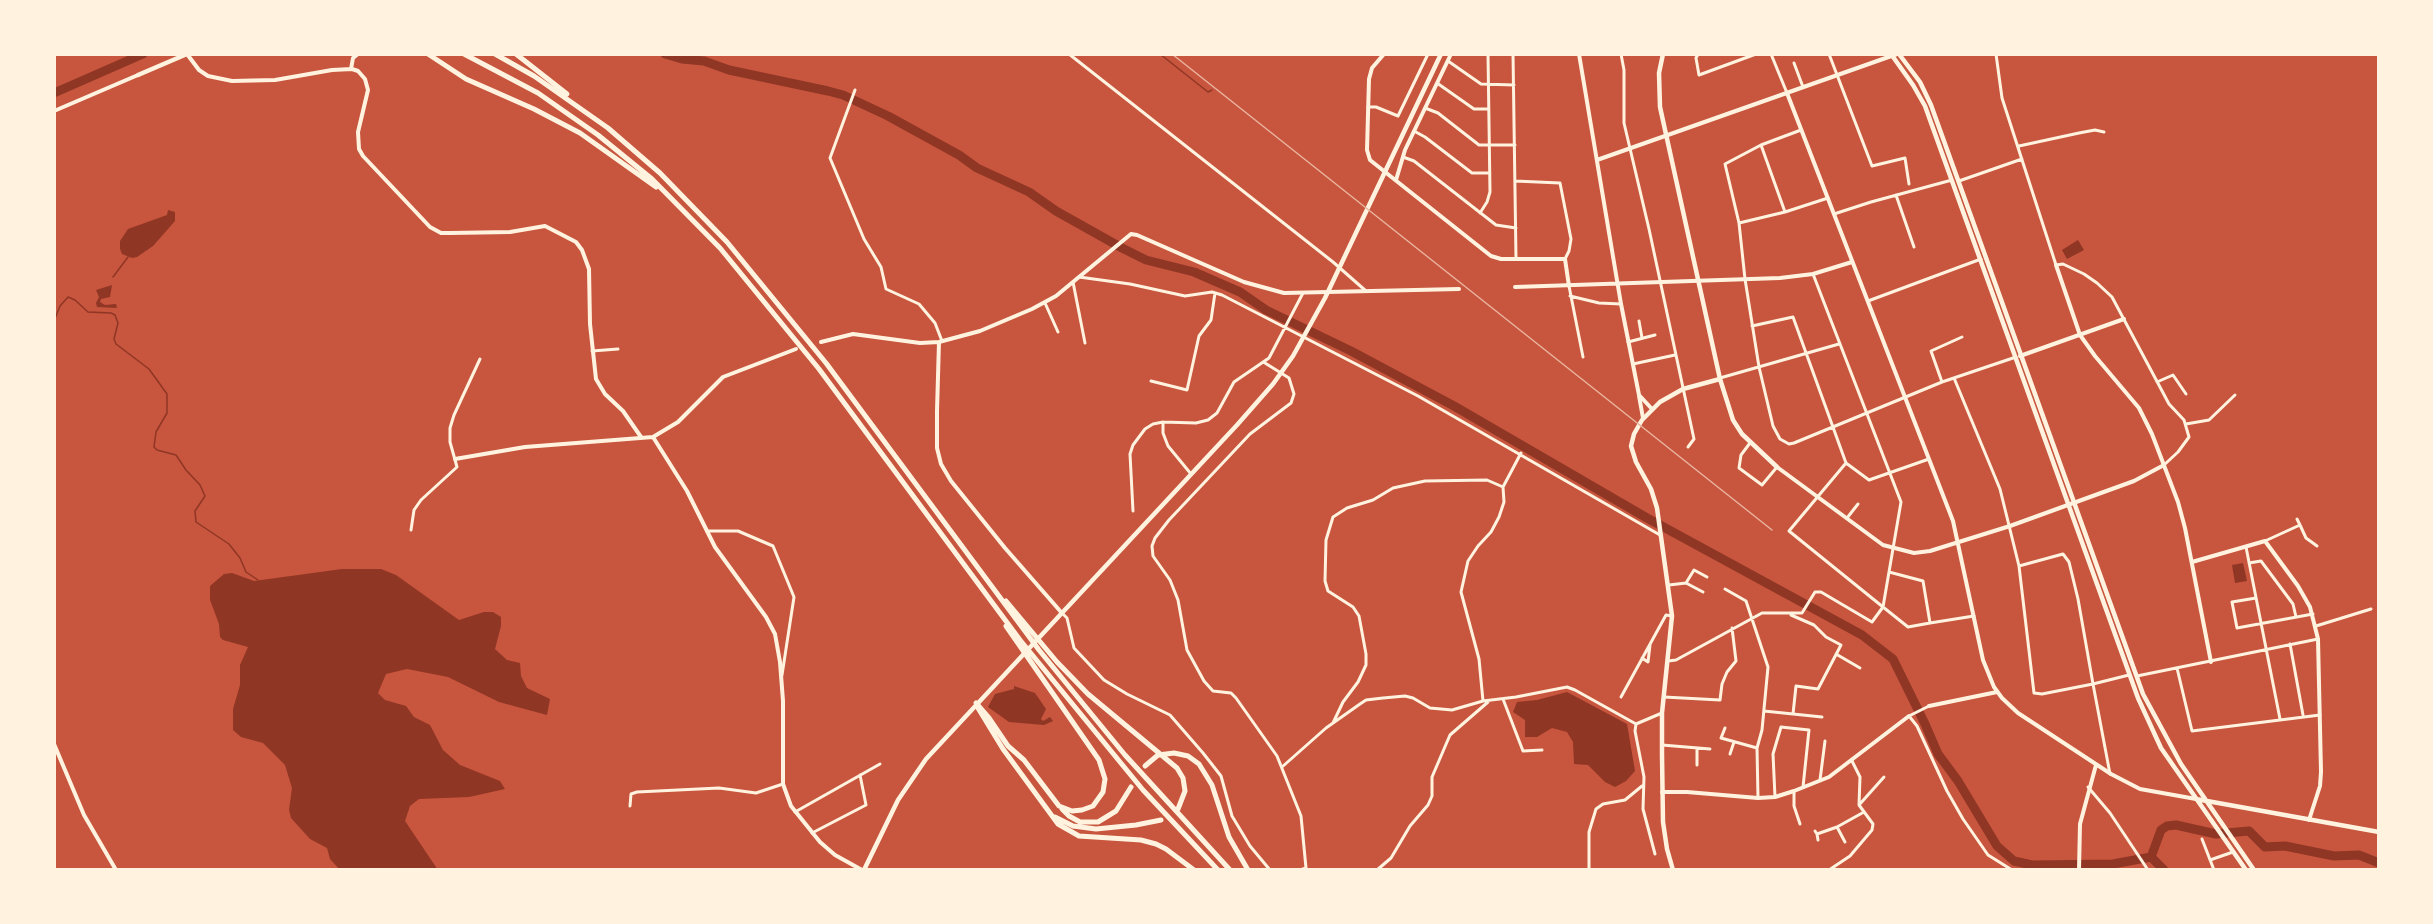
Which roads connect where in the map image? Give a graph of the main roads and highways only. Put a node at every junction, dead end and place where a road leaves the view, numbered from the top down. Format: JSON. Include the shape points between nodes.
{"nodes":[{"id":1,"x":187,"y":54,"type":"edge"},
{"id":2,"x":428,"y":54,"type":"edge"},
{"id":3,"x":464,"y":54,"type":"edge"},
{"id":4,"x":495,"y":54,"type":"edge"},
{"id":5,"x":516,"y":54,"type":"edge"},
{"id":6,"x":1441,"y":54,"type":"edge"},
{"id":7,"x":1663,"y":54,"type":"edge"},
{"id":8,"x":1895,"y":54,"type":"edge"},
{"id":9,"x":138,"y":75,"type":"road end"},
{"id":10,"x":591,"y":115,"type":"junction"},
{"id":11,"x":676,"y":203,"type":"junction"},
{"id":12,"x":1720,"y":378,"type":"junction"},
{"id":13,"x":1777,"y":466,"type":"road end"},
{"id":14,"x":1041,"y":648,"type":"junction"},
{"id":15,"x":1031,"y":657,"type":"junction"},
{"id":16,"x":976,"y":703,"type":"junction"},
{"id":17,"x":1145,"y":766,"type":"dead end"},
{"id":18,"x":1131,"y":787,"type":"dead end"},
{"id":19,"x":2196,"y":799,"type":"junction"},
{"id":20,"x":2207,"y":801,"type":"junction"},
{"id":21,"x":1059,"y":806,"type":"junction"},
{"id":22,"x":1178,"y":809,"type":"dead end"},
{"id":23,"x":1050,"y":813,"type":"junction"},
{"id":24,"x":1161,"y":820,"type":"dead end"},
{"id":25,"x":2379,"y":832,"type":"edge"},
{"id":26,"x":863,"y":870,"type":"edge"},
{"id":27,"x":1194,"y":870,"type":"edge"},
{"id":28,"x":1218,"y":870,"type":"edge"},
{"id":29,"x":1230,"y":870,"type":"edge"},
{"id":30,"x":1248,"y":870,"type":"edge"},
{"id":31,"x":1673,"y":870,"type":"edge"},
{"id":32,"x":2246,"y":870,"type":"edge"},
{"id":33,"x":2254,"y":870,"type":"edge"}],
"edges":[{"from":1,"to":9,"type":"main road"},
{"from":2,"to":11,"type":"highway","via":[[451,71],[580,133]]},
{"from":3,"to":11,"type":"highway","via":[[566,112],[630,160]]},
{"from":4,"to":10,"type":"highway"},
{"from":5,"to":10,"type":"highway"},
{"from":6,"to":16,"type":"main road","via":[[1312,323],[1273,384]]},
{"from":7,"to":12,"type":"main road","via":[[1659,90],[1667,137]]},
{"from":8,"to":19,"type":"main road","via":[[1925,106],[2129,675],[2162,748]]},
{"from":8,"to":20,"type":"main road","via":[[1920,82],[1932,105],[2136,676],[2170,746]]},
{"from":10,"to":14,"type":"highway","via":[[660,173],[745,262]]},
{"from":11,"to":15,"type":"highway","via":[[738,268],[789,330]]},
{"from":12,"to":13,"type":"main road","via":[[1733,420],[1750,443]]},
{"from":12,"to":31,"type":"main road","via":[[1670,395],[1643,418],[1631,446],[1657,508],[1669,585],[1672,616],[1662,713],[1662,792],[1665,838]]},
{"from":14,"to":22,"type":"highway","via":[[1088,694],[1173,764],[1185,784],[1185,797]]},
{"from":14,"to":29,"type":"highway","via":[[1125,755]]},
{"from":15,"to":21,"type":"highway","via":[[1104,770],[1106,779],[1103,792],[1092,806],[1072,811]]},
{"from":15,"to":28,"type":"highway","via":[[1136,782]]},
{"from":16,"to":21,"type":"highway"},
{"from":16,"to":23,"type":"highway","via":[[1003,749]]},
{"from":16,"to":26,"type":"main road","via":[[911,779]]},
{"from":17,"to":30,"type":"highway","via":[[1158,755],[1174,753],[1199,764],[1212,785],[1229,837]]},
{"from":18,"to":21,"type":"highway","via":[[1116,811],[1098,822],[1080,822]]},
{"from":19,"to":20,"type":"main road"},
{"from":19,"to":32,"type":"main road"},
{"from":20,"to":25,"type":"main road"},
{"from":20,"to":33,"type":"main road"},
{"from":23,"to":24,"type":"highway","via":[[1062,822],[1083,828]]},
{"from":23,"to":27,"type":"highway","via":[[1058,824],[1079,836],[1141,840],[1166,849]]}]}
